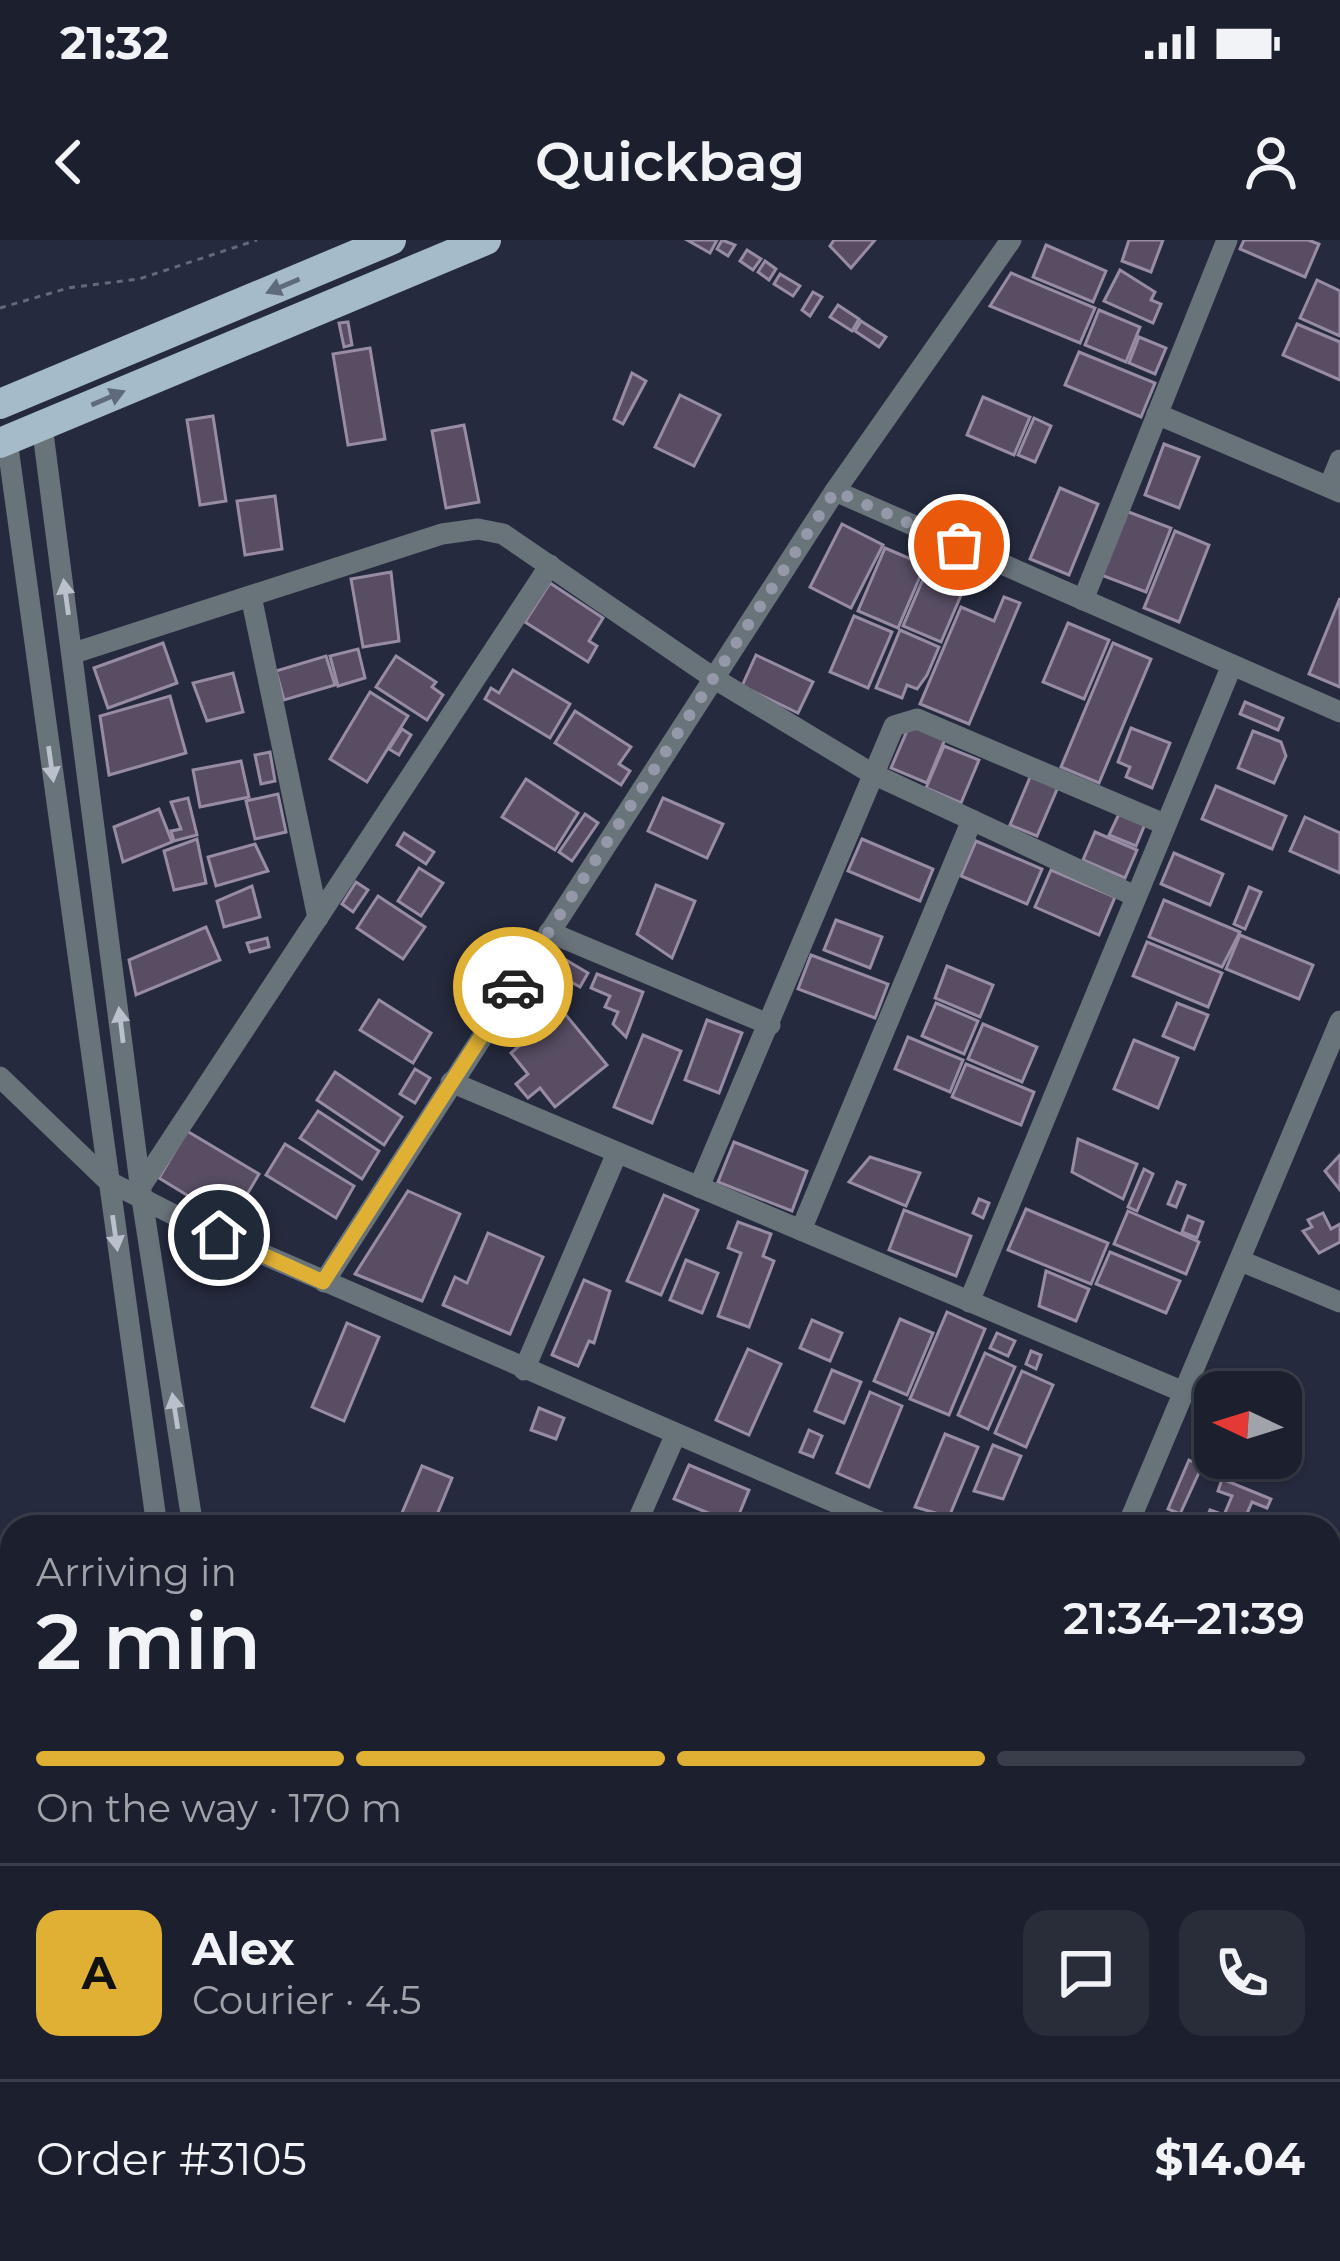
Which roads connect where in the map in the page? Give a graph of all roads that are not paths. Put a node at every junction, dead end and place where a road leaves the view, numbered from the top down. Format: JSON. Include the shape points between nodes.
{"nodes":[{"id":1,"x":486,"y":240,"type":"edge"},
{"id":2,"x":1011,"y":240,"type":"edge"},
{"id":3,"x":1227,"y":240,"type":"edge"},
{"id":4,"x":370,"y":244,"type":"edge"},
{"id":5,"x":0,"y":404,"type":"edge"},
{"id":6,"x":1157,"y":414,"type":"junction"},
{"id":7,"x":42,"y":425,"type":"junction"},
{"id":8,"x":4,"y":441,"type":"edge"},
{"id":9,"x":1340,"y":460,"type":"edge"},
{"id":10,"x":1335,"y":490,"type":"edge"},
{"id":11,"x":835,"y":491,"type":"junction"},
{"id":12,"x":550,"y":565,"type":"junction"},
{"id":13,"x":251,"y":596,"type":"junction"},
{"id":14,"x":1083,"y":600,"type":"junction"},
{"id":15,"x":74,"y":653,"type":"junction"},
{"id":16,"x":1232,"y":665,"type":"junction"},
{"id":17,"x":715,"y":679,"type":"junction"},
{"id":18,"x":1340,"y":712,"type":"edge"},
{"id":19,"x":871,"y":773,"type":"junction"},
{"id":20,"x":972,"y":820,"type":"junction"},
{"id":21,"x":1164,"y":824,"type":"junction"},
{"id":22,"x":1136,"y":896,"type":"junction"},
{"id":23,"x":318,"y":918,"type":"junction"},
{"id":24,"x":549,"y":932,"type":"junction"},
{"id":25,"x":1340,"y":1021,"type":"edge"},
{"id":26,"x":770,"y":1025,"type":"junction"},
{"id":27,"x":0,"y":1077,"type":"edge"},
{"id":28,"x":452,"y":1082,"type":"junction"},
{"id":29,"x":617,"y":1153,"type":"junction"},
{"id":30,"x":108,"y":1181,"type":"junction"},
{"id":31,"x":699,"y":1187,"type":"junction"},
{"id":32,"x":141,"y":1192,"type":"junction"},
{"id":33,"x":801,"y":1230,"type":"junction"},
{"id":34,"x":1241,"y":1261,"type":"junction"},
{"id":35,"x":323,"y":1282,"type":"junction"},
{"id":36,"x":969,"y":1302,"type":"junction"},
{"id":37,"x":1340,"y":1302,"type":"edge"},
{"id":38,"x":524,"y":1370,"type":"junction"},
{"id":39,"x":1186,"y":1393,"type":"junction"},
{"id":40,"x":675,"y":1436,"type":"junction"},
{"id":41,"x":155,"y":1515,"type":"edge"},
{"id":42,"x":191,"y":1515,"type":"edge"},
{"id":43,"x":640,"y":1515,"type":"edge"},
{"id":44,"x":843,"y":1515,"type":"edge"},
{"id":45,"x":1132,"y":1515,"type":"edge"}],
"edges":[{"from":7,"to":1,"type":"main road","one_way":true},
{"from":2,"to":11,"type":"street"},
{"from":3,"to":6,"type":"street"},
{"from":4,"to":5,"type":"main road","one_way":true},
{"from":6,"to":10,"type":"street"},
{"from":6,"to":14,"type":"street"},
{"from":7,"to":8,"type":"main road"},
{"from":15,"to":7,"type":"street","one_way":true},
{"from":8,"to":30,"type":"street","one_way":true},
{"from":9,"to":10,"type":"street"},
{"from":11,"to":14,"type":"street"},
{"from":11,"to":17,"type":"street"},
{"from":12,"to":13,"type":"street","via":[[503,534],[465,530]]},
{"from":12,"to":17,"type":"street"},
{"from":12,"to":23,"type":"street"},
{"from":13,"to":15,"type":"street"},
{"from":13,"to":23,"type":"street"},
{"from":14,"to":16,"type":"street"},
{"from":32,"to":15,"type":"street","one_way":true},
{"from":16,"to":18,"type":"street"},
{"from":16,"to":21,"type":"street"},
{"from":17,"to":19,"type":"street"},
{"from":17,"to":24,"type":"street"},
{"from":19,"to":20,"type":"street"},
{"from":19,"to":21,"type":"street","via":[[889,731],[917,719]]},
{"from":19,"to":26,"type":"street"},
{"from":20,"to":22,"type":"street"},
{"from":20,"to":33,"type":"street"},
{"from":21,"to":22,"type":"street"},
{"from":22,"to":36,"type":"street"},
{"from":23,"to":32,"type":"street"},
{"from":24,"to":26,"type":"street"},
{"from":24,"to":28,"type":"street"},
{"from":25,"to":34,"type":"street"},
{"from":26,"to":31,"type":"street"},
{"from":27,"to":30,"type":"street"},
{"from":28,"to":29,"type":"street"},
{"from":28,"to":35,"type":"street"},
{"from":29,"to":31,"type":"street"},
{"from":29,"to":38,"type":"street"},
{"from":30,"to":32,"type":"street"},
{"from":30,"to":41,"type":"street","one_way":true},
{"from":31,"to":33,"type":"street"},
{"from":32,"to":35,"type":"street"},
{"from":42,"to":32,"type":"street","one_way":true},
{"from":33,"to":36,"type":"street"},
{"from":34,"to":37,"type":"street"},
{"from":34,"to":39,"type":"street"},
{"from":35,"to":38,"type":"street"},
{"from":36,"to":39,"type":"street"},
{"from":38,"to":40,"type":"street"},
{"from":39,"to":45,"type":"street"},
{"from":40,"to":43,"type":"street"},
{"from":40,"to":44,"type":"street"}]}
